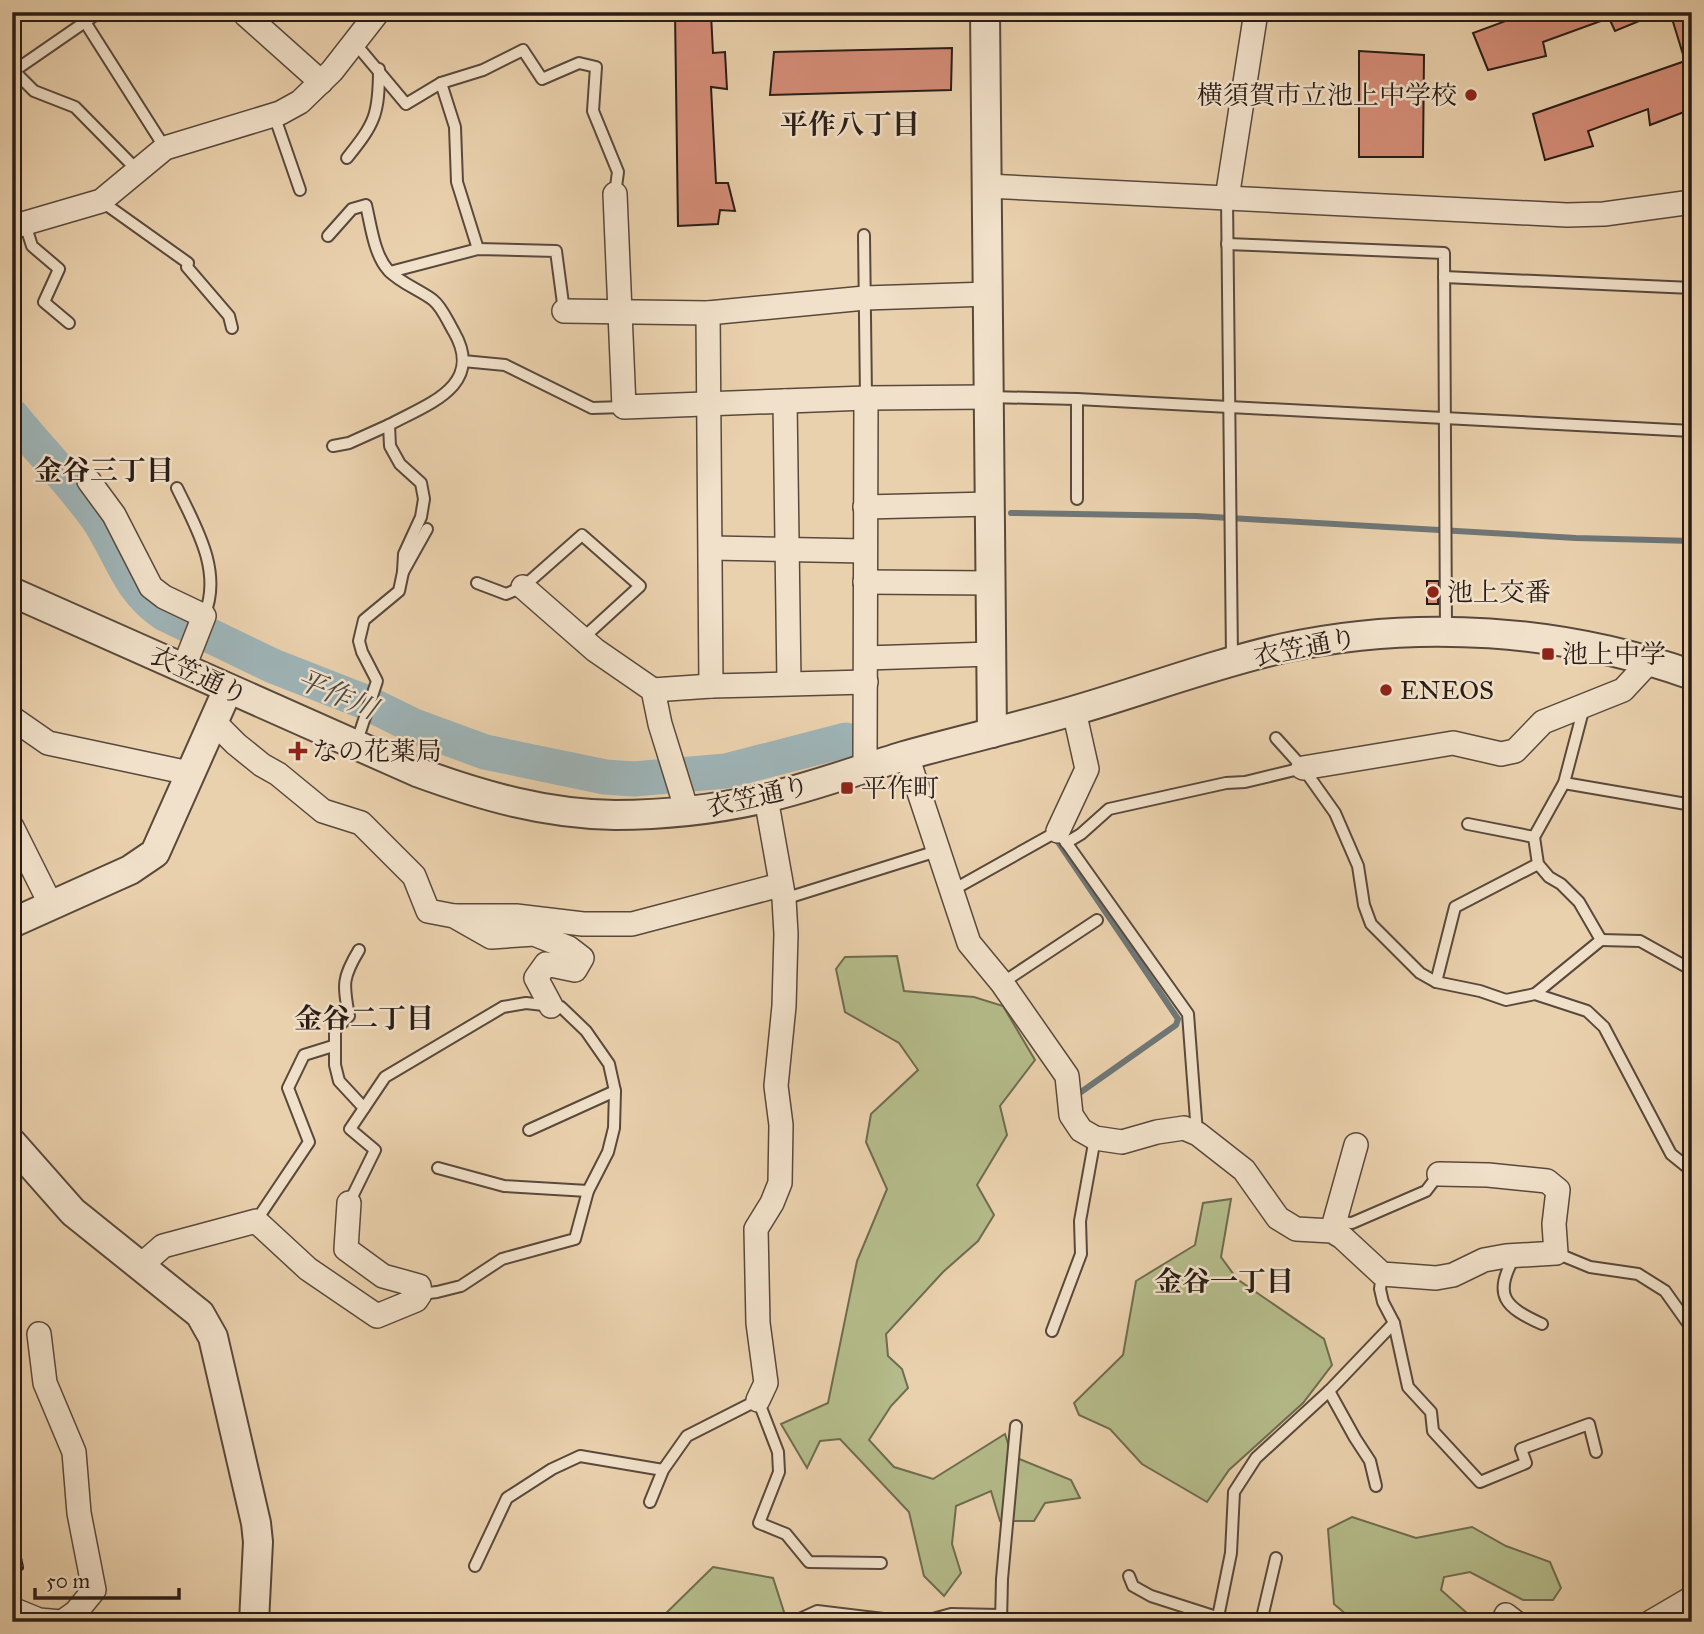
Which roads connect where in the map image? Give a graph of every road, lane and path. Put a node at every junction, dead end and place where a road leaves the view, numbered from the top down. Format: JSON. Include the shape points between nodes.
{"nodes":[{"id":1,"x":99,"y":12,"type":"edge"},
{"id":2,"x":250,"y":12,"type":"edge"},
{"id":3,"x":378,"y":12,"type":"edge"},
{"id":4,"x":985,"y":12,"type":"edge"},
{"id":5,"x":1255,"y":12,"type":"edge"},
{"id":6,"x":85,"y":22,"type":"junction"},
{"id":7,"x":354,"y":42,"type":"junction"},
{"id":8,"x":379,"y":69,"type":"junction"},
{"id":9,"x":321,"y":82,"type":"junction"},
{"id":10,"x":441,"y":83,"type":"junction"},
{"id":11,"x":274,"y":115,"type":"junction"},
{"id":12,"x":165,"y":148,"type":"junction"},
{"id":13,"x":347,"y":158,"type":"dead end"},
{"id":14,"x":137,"y":170,"type":"junction"},
{"id":15,"x":986,"y":186,"type":"junction"},
{"id":16,"x":300,"y":190,"type":"dead end"},
{"id":17,"x":615,"y":194,"type":"joint"},
{"id":18,"x":1227,"y":198,"type":"junction"},
{"id":19,"x":101,"y":201,"type":"junction"},
{"id":20,"x":1692,"y":202,"type":"edge"},
{"id":21,"x":19,"y":226,"type":"edge"},
{"id":22,"x":863,"y":235,"type":"dead end"},
{"id":23,"x":328,"y":236,"type":"dead end"},
{"id":24,"x":1227,"y":244,"type":"junction"},
{"id":25,"x":478,"y":249,"type":"junction"},
{"id":26,"x":390,"y":272,"type":"junction"},
{"id":27,"x":1444,"y":277,"type":"junction"},
{"id":28,"x":1692,"y":288,"type":"edge"},
{"id":29,"x":989,"y":294,"type":"junction"},
{"id":30,"x":865,"y":298,"type":"junction"},
{"id":31,"x":564,"y":311,"type":"joint"},
{"id":32,"x":621,"y":311,"type":"junction"},
{"id":33,"x":708,"y":313,"type":"junction"},
{"id":34,"x":69,"y":323,"type":"dead end"},
{"id":35,"x":232,"y":328,"type":"dead end"},
{"id":36,"x":463,"y":361,"type":"junction"},
{"id":37,"x":989,"y":397,"type":"junction"},
{"id":38,"x":866,"y":398,"type":"junction"},
{"id":39,"x":1077,"y":399,"type":"junction"},
{"id":40,"x":785,"y":401,"type":"junction"},
{"id":41,"x":710,"y":404,"type":"junction"},
{"id":42,"x":624,"y":407,"type":"junction"},
{"id":43,"x":1229,"y":407,"type":"junction"},
{"id":44,"x":1445,"y":418,"type":"junction"},
{"id":45,"x":389,"y":425,"type":"junction"},
{"id":46,"x":1692,"y":431,"type":"edge"},
{"id":47,"x":333,"y":446,"type":"dead end"},
{"id":48,"x":89,"y":481,"type":"dead end"},
{"id":49,"x":177,"y":488,"type":"dead end"},
{"id":50,"x":1076,"y":499,"type":"dead end"},
{"id":51,"x":990,"y":504,"type":"junction"},
{"id":52,"x":865,"y":507,"type":"junction"},
{"id":53,"x":427,"y":529,"type":"dead end"},
{"id":54,"x":711,"y":548,"type":"junction"},
{"id":55,"x":789,"y":550,"type":"junction"},
{"id":56,"x":865,"y":551,"type":"junction"},
{"id":57,"x":403,"y":572,"type":"junction"},
{"id":58,"x":865,"y":582,"type":"junction"},
{"id":59,"x":477,"y":583,"type":"dead end"},
{"id":60,"x":990,"y":583,"type":"junction"},
{"id":61,"x":523,"y":587,"type":"junction"},
{"id":62,"x":12,"y":592,"type":"edge"},
{"id":63,"x":204,"y":616,"type":"junction"},
{"id":64,"x":1446,"y":631,"type":"junction"},
{"id":65,"x":582,"y":639,"type":"junction"},
{"id":66,"x":990,"y":654,"type":"junction"},
{"id":67,"x":866,"y":658,"type":"junction"},
{"id":68,"x":1233,"y":661,"type":"junction"},
{"id":69,"x":1650,"y":661,"type":"junction"},
{"id":70,"x":1688,"y":666,"type":"edge"},
{"id":71,"x":184,"y":667,"type":"junction"},
{"id":72,"x":866,"y":682,"type":"junction"},
{"id":73,"x":789,"y":683,"type":"junction"},
{"id":74,"x":711,"y":686,"type":"junction"},
{"id":75,"x":228,"y":689,"type":"junction"},
{"id":76,"x":653,"y":690,"type":"junction"},
{"id":77,"x":1584,"y":707,"type":"junction"},
{"id":78,"x":1074,"y":711,"type":"junction"},
{"id":79,"x":12,"y":719,"type":"edge"},
{"id":80,"x":214,"y":722,"type":"junction"},
{"id":81,"x":992,"y":733,"type":"junction"},
{"id":82,"x":1276,"y":738,"type":"dead end"},
{"id":83,"x":356,"y":745,"type":"junction"},
{"id":84,"x":907,"y":756,"type":"junction"},
{"id":85,"x":865,"y":768,"type":"junction"},
{"id":86,"x":1303,"y":768,"type":"junction"},
{"id":87,"x":189,"y":773,"type":"junction"},
{"id":88,"x":1564,"y":783,"type":"junction"},
{"id":89,"x":766,"y":798,"type":"junction"},
{"id":90,"x":1692,"y":805,"type":"edge"},
{"id":91,"x":687,"y":811,"type":"junction"},
{"id":92,"x":1468,"y":824,"type":"dead end"},
{"id":93,"x":12,"y":827,"type":"edge"},
{"id":94,"x":1534,"y":836,"type":"junction"},
{"id":95,"x":1062,"y":837,"type":"junction"},
{"id":96,"x":937,"y":850,"type":"junction"},
{"id":97,"x":1538,"y":864,"type":"junction"},
{"id":98,"x":951,"y":891,"type":"junction"},
{"id":99,"x":782,"y":892,"type":"junction"},
{"id":100,"x":51,"y":905,"type":"junction"},
{"id":101,"x":454,"y":916,"type":"junction"},
{"id":102,"x":1097,"y":920,"type":"dead end"},
{"id":103,"x":12,"y":923,"type":"edge"},
{"id":104,"x":1601,"y":940,"type":"junction"},
{"id":105,"x":359,"y":950,"type":"dead end"},
{"id":106,"x":1692,"y":970,"type":"edge"},
{"id":107,"x":1436,"y":982,"type":"junction"},
{"id":108,"x":1002,"y":983,"type":"junction"},
{"id":109,"x":1535,"y":994,"type":"junction"},
{"id":110,"x":551,"y":1006,"type":"junction"},
{"id":111,"x":333,"y":1046,"type":"junction"},
{"id":112,"x":615,"y":1091,"type":"junction"},
{"id":113,"x":364,"y":1108,"type":"junction"},
{"id":114,"x":529,"y":1130,"type":"dead end"},
{"id":115,"x":1198,"y":1134,"type":"junction"},
{"id":116,"x":1095,"y":1138,"type":"junction"},
{"id":117,"x":12,"y":1143,"type":"edge"},
{"id":118,"x":1356,"y":1144,"type":"dead end"},
{"id":119,"x":438,"y":1168,"type":"dead end"},
{"id":120,"x":1692,"y":1171,"type":"edge"},
{"id":121,"x":1439,"y":1174,"type":"joint"},
{"id":122,"x":588,"y":1191,"type":"junction"},
{"id":123,"x":349,"y":1203,"type":"joint"},
{"id":124,"x":256,"y":1221,"type":"junction"},
{"id":125,"x":1334,"y":1226,"type":"junction"},
{"id":126,"x":1556,"y":1253,"type":"junction"},
{"id":127,"x":1515,"y":1255,"type":"junction"},
{"id":128,"x":139,"y":1267,"type":"junction"},
{"id":129,"x":1382,"y":1274,"type":"junction"},
{"id":130,"x":420,"y":1294,"type":"junction"},
{"id":131,"x":1394,"y":1322,"type":"junction"},
{"id":132,"x":1542,"y":1324,"type":"dead end"},
{"id":133,"x":1692,"y":1329,"type":"edge"},
{"id":134,"x":1052,"y":1331,"type":"dead end"},
{"id":135,"x":38,"y":1334,"type":"dead end"},
{"id":136,"x":1329,"y":1391,"type":"junction"},
{"id":137,"x":758,"y":1400,"type":"junction"},
{"id":138,"x":1016,"y":1426,"type":"dead end"},
{"id":139,"x":1596,"y":1452,"type":"dead end"},
{"id":140,"x":663,"y":1471,"type":"junction"},
{"id":141,"x":1376,"y":1486,"type":"dead end"},
{"id":142,"x":650,"y":1502,"type":"dead end"},
{"id":143,"x":1276,"y":1558,"type":"dead end"},
{"id":144,"x":881,"y":1563,"type":"dead end"},
{"id":145,"x":475,"y":1566,"type":"dead end"},
{"id":146,"x":1129,"y":1576,"type":"dead end"},
{"id":147,"x":1692,"y":1598,"type":"edge"},
{"id":148,"x":12,"y":1609,"type":"edge"},
{"id":149,"x":1001,"y":1618,"type":"edge"},
{"id":150,"x":1215,"y":1619,"type":"edge"},
{"id":151,"x":1656,"y":1620,"type":"edge"},
{"id":152,"x":62,"y":1622,"type":"edge"},
{"id":153,"x":254,"y":1622,"type":"edge"},
{"id":154,"x":793,"y":1622,"type":"edge"},
{"id":155,"x":908,"y":1622,"type":"edge"},
{"id":156,"x":922,"y":1622,"type":"edge"},
{"id":157,"x":1232,"y":1622,"type":"edge"},
{"id":158,"x":1261,"y":1622,"type":"edge"}],
"edges":[{"from":1,"to":6,"type":"lane"},
{"from":2,"to":9,"type":"street","via":[[246,15]]},
{"from":3,"to":7,"type":"street"},
{"from":4,"to":15,"type":"street"},
{"from":5,"to":18,"type":"street"},
{"from":6,"to":12,"type":"lane"},
{"from":6,"to":14,"type":"lane","via":[[14,71],[34,91],[75,107]]},
{"from":7,"to":8,"type":"lane"},
{"from":7,"to":9,"type":"street"},
{"from":8,"to":10,"type":"lane","via":[[406,104]]},
{"from":8,"to":13,"type":"lane","via":[[379,103],[369,130]]},
{"from":9,"to":11,"type":"street","via":[[300,102]]},
{"from":10,"to":17,"type":"lane","via":[[523,50],[542,79],[579,63],[596,67],[593,111],[618,172]]},
{"from":10,"to":25,"type":"lane","via":[[455,127],[457,182]]},
{"from":11,"to":12,"type":"street"},
{"from":11,"to":16,"type":"lane"},
{"from":12,"to":14,"type":"street"},
{"from":14,"to":19,"type":"street"},
{"from":15,"to":18,"type":"street"},
{"from":15,"to":29,"type":"street"},
{"from":17,"to":32,"type":"street"},
{"from":18,"to":20,"type":"street","via":[[1567,215]]},
{"from":18,"to":24,"type":"lane"},
{"from":19,"to":21,"type":"street"},
{"from":19,"to":35,"type":"lane","via":[[188,263],[229,316]]},
{"from":21,"to":34,"type":"lane","via":[[32,246],[59,269],[44,302]]},
{"from":22,"to":30,"type":"lane"},
{"from":23,"to":26,"type":"lane","via":[[352,209],[366,205],[380,258]]},
{"from":24,"to":27,"type":"lane","via":[[1444,253]]},
{"from":24,"to":43,"type":"lane"},
{"from":25,"to":26,"type":"lane"},
{"from":25,"to":31,"type":"lane","via":[[556,251]]},
{"from":26,"to":36,"type":"lane","via":[[436,302],[462,346]]},
{"from":27,"to":28,"type":"lane"},
{"from":27,"to":44,"type":"lane"},
{"from":29,"to":30,"type":"street"},
{"from":29,"to":37,"type":"street"},
{"from":30,"to":33,"type":"street"},
{"from":30,"to":38,"type":"lane"},
{"from":31,"to":32,"type":"street"},
{"from":32,"to":33,"type":"street"},
{"from":32,"to":42,"type":"street"},
{"from":33,"to":41,"type":"street"},
{"from":36,"to":42,"type":"lane","via":[[505,365],[592,408]]},
{"from":36,"to":45,"type":"lane","via":[[456,383],[445,394]]},
{"from":37,"to":38,"type":"street"},
{"from":37,"to":39,"type":"lane"},
{"from":37,"to":51,"type":"street"},
{"from":38,"to":40,"type":"street"},
{"from":38,"to":52,"type":"street"},
{"from":39,"to":43,"type":"lane"},
{"from":39,"to":50,"type":"lane"},
{"from":40,"to":41,"type":"street"},
{"from":40,"to":55,"type":"street"},
{"from":41,"to":42,"type":"street"},
{"from":41,"to":54,"type":"street"},
{"from":43,"to":44,"type":"lane"},
{"from":43,"to":68,"type":"lane"},
{"from":44,"to":46,"type":"lane"},
{"from":44,"to":64,"type":"lane"},
{"from":45,"to":47,"type":"lane"},
{"from":45,"to":57,"type":"lane","via":[[390,446],[400,464],[421,483],[424,499],[404,554]]},
{"from":48,"to":63,"type":"street","via":[[114,515],[151,587]]},
{"from":49,"to":63,"type":"lane","via":[[202,540],[212,577]]},
{"from":51,"to":52,"type":"street"},
{"from":51,"to":60,"type":"street"},
{"from":52,"to":56,"type":"street"},
{"from":53,"to":57,"type":"lane"},
{"from":54,"to":55,"type":"street"},
{"from":54,"to":74,"type":"street"},
{"from":55,"to":56,"type":"street"},
{"from":55,"to":73,"type":"street"},
{"from":56,"to":58,"type":"street"},
{"from":57,"to":83,"type":"lane","via":[[399,591],[364,620],[359,641],[377,681]]},
{"from":58,"to":60,"type":"street"},
{"from":58,"to":67,"type":"street"},
{"from":59,"to":61,"type":"lane","via":[[506,594]]},
{"from":60,"to":66,"type":"street"},
{"from":61,"to":65,"type":"street"},
{"from":61,"to":65,"type":"lane","via":[[582,535],[640,586]]},
{"from":62,"to":71,"type":"street","name":"衣笠通り"},
{"from":63,"to":71,"type":"street"},
{"from":64,"to":68,"type":"street","name":"衣笠通り","via":[[1344,638]]},
{"from":64,"to":69,"type":"street","name":"衣笠通り","via":[[1526,637]]},
{"from":65,"to":76,"type":"street"},
{"from":66,"to":67,"type":"street"},
{"from":66,"to":81,"type":"street"},
{"from":67,"to":72,"type":"street"},
{"from":68,"to":78,"type":"street","name":"衣笠通り"},
{"from":69,"to":70,"type":"street","name":"衣笠通り"},
{"from":69,"to":77,"type":"street","via":[[1623,690]]},
{"from":71,"to":75,"type":"street","name":"衣笠通り"},
{"from":72,"to":73,"type":"street"},
{"from":72,"to":85,"type":"street"},
{"from":73,"to":74,"type":"street"},
{"from":74,"to":76,"type":"street"},
{"from":75,"to":80,"type":"street"},
{"from":75,"to":83,"type":"street","name":"衣笠通り"},
{"from":76,"to":91,"type":"street"},
{"from":77,"to":86,"type":"street","via":[[1543,722],[1515,751],[1501,754],[1454,743]]},
{"from":77,"to":88,"type":"lane"},
{"from":78,"to":81,"type":"street","name":"衣笠通り"},
{"from":78,"to":95,"type":"street","via":[[1087,769]]},
{"from":79,"to":87,"type":"street","via":[[48,743]]},
{"from":80,"to":87,"type":"street"},
{"from":80,"to":101,"type":"street","via":[[323,811],[361,823],[414,876],[428,911]]},
{"from":81,"to":84,"type":"street","name":"衣笠通り"},
{"from":82,"to":86,"type":"lane"},
{"from":83,"to":91,"type":"street","name":"衣笠通り","via":[[477,794],[544,809],[615,814]]},
{"from":84,"to":85,"type":"street","name":"衣笠通り"},
{"from":84,"to":96,"type":"street"},
{"from":85,"to":89,"type":"street","name":"衣笠通り"},
{"from":86,"to":95,"type":"lane","via":[[1109,809],[1082,834]]},
{"from":86,"to":107,"type":"lane","via":[[1335,813],[1359,866],[1371,924],[1420,973]]},
{"from":87,"to":100,"type":"street","via":[[155,853],[130,870]]},
{"from":88,"to":90,"type":"lane"},
{"from":88,"to":94,"type":"lane"},
{"from":89,"to":91,"type":"street","name":"衣笠通り"},
{"from":89,"to":99,"type":"street"},
{"from":92,"to":94,"type":"lane"},
{"from":93,"to":100,"type":"street"},
{"from":94,"to":97,"type":"lane"},
{"from":95,"to":98,"type":"lane"},
{"from":95,"to":115,"type":"lane","via":[[1188,1014]]},
{"from":96,"to":98,"type":"street"},
{"from":96,"to":99,"type":"lane"},
{"from":97,"to":104,"type":"lane","via":[[1579,902]]},
{"from":97,"to":107,"type":"lane","via":[[1455,907]]},
{"from":98,"to":108,"type":"street","via":[[969,943]]},
{"from":99,"to":101,"type":"street","via":[[632,924]]},
{"from":99,"to":137,"type":"street","via":[[784,1006],[776,1086],[780,1183],[756,1229],[758,1323],[766,1383]]},
{"from":100,"to":103,"type":"street"},
{"from":101,"to":110,"type":"street","via":[[491,937],[534,934],[582,958],[575,970],[545,964],[536,978]]},
{"from":102,"to":108,"type":"lane"},
{"from":104,"to":106,"type":"lane","via":[[1640,941]]},
{"from":104,"to":109,"type":"lane"},
{"from":105,"to":111,"type":"lane","via":[[346,972],[349,1016],[335,1030]]},
{"from":107,"to":109,"type":"lane","via":[[1506,1000]]},
{"from":108,"to":116,"type":"street","via":[[1067,1076],[1071,1115],[1080,1130]]},
{"from":109,"to":120,"type":"lane","via":[[1587,1011],[1604,1027],[1671,1154]]},
{"from":110,"to":112,"type":"lane","via":[[561,1007],[586,1031],[608,1064]]},
{"from":110,"to":113,"type":"lane","via":[[526,1003],[503,1007],[385,1077]]},
{"from":111,"to":113,"type":"lane","via":[[339,1081]]},
{"from":111,"to":124,"type":"lane","via":[[304,1055],[288,1088],[309,1142]]},
{"from":112,"to":114,"type":"lane"},
{"from":112,"to":122,"type":"lane","via":[[608,1152]]},
{"from":113,"to":123,"type":"lane","via":[[350,1129],[375,1150]]},
{"from":115,"to":116,"type":"street","via":[[1184,1128],[1122,1142]]},
{"from":115,"to":125,"type":"street","via":[[1244,1170],[1278,1218],[1296,1229]]},
{"from":116,"to":134,"type":"lane","via":[[1080,1221],[1081,1254]]},
{"from":117,"to":128,"type":"street","via":[[73,1212]]},
{"from":118,"to":125,"type":"street"},
{"from":119,"to":122,"type":"lane","via":[[504,1186]]},
{"from":121,"to":125,"type":"lane","via":[[1426,1191],[1352,1223]]},
{"from":121,"to":126,"type":"street","via":[[1548,1181],[1558,1190]]},
{"from":122,"to":130,"type":"lane","via":[[575,1239],[502,1259],[461,1286]]},
{"from":123,"to":130,"type":"street","via":[[346,1249],[383,1276],[419,1286]]},
{"from":124,"to":128,"type":"street","via":[[163,1246]]},
{"from":124,"to":130,"type":"street","via":[[308,1269],[376,1317]]},
{"from":125,"to":129,"type":"street"},
{"from":126,"to":127,"type":"street"},
{"from":126,"to":133,"type":"lane","via":[[1590,1267],[1638,1274],[1665,1292]]},
{"from":127,"to":129,"type":"street","via":[[1484,1260],[1444,1277]]},
{"from":127,"to":132,"type":"lane","via":[[1502,1283],[1506,1301],[1518,1313]]},
{"from":128,"to":153,"type":"street","via":[[200,1314],[213,1337],[256,1523]]},
{"from":129,"to":131,"type":"lane","via":[[1383,1302]]},
{"from":131,"to":136,"type":"lane"},
{"from":131,"to":139,"type":"lane","via":[[1408,1387],[1431,1412],[1433,1431],[1480,1482],[1526,1463],[1521,1449],[1589,1424]]},
{"from":135,"to":152,"type":"street","via":[[45,1383],[74,1452],[79,1513],[94,1590]]},
{"from":136,"to":141,"type":"lane","via":[[1370,1461]]},
{"from":136,"to":150,"type":"lane","via":[[1256,1458],[1234,1492],[1231,1553]]},
{"from":137,"to":140,"type":"lane","via":[[687,1436]]},
{"from":137,"to":144,"type":"lane","via":[[778,1452],[779,1472],[759,1523],[786,1534],[809,1562]]},
{"from":138,"to":149,"type":"lane"},
{"from":140,"to":142,"type":"lane"},
{"from":140,"to":145,"type":"lane","via":[[580,1456],[552,1469],[507,1498]]},
{"from":143,"to":158,"type":"lane"},
{"from":146,"to":150,"type":"lane","via":[[1133,1586],[1150,1596]]},
{"from":147,"to":151,"type":"street"},
{"from":148,"to":152,"type":"street","via":[[39,1620]]},
{"from":149,"to":156,"type":"lane","via":[[951,1614]]},
{"from":150,"to":157,"type":"lane"},
{"from":154,"to":155,"type":"lane","via":[[817,1611]]}]}
